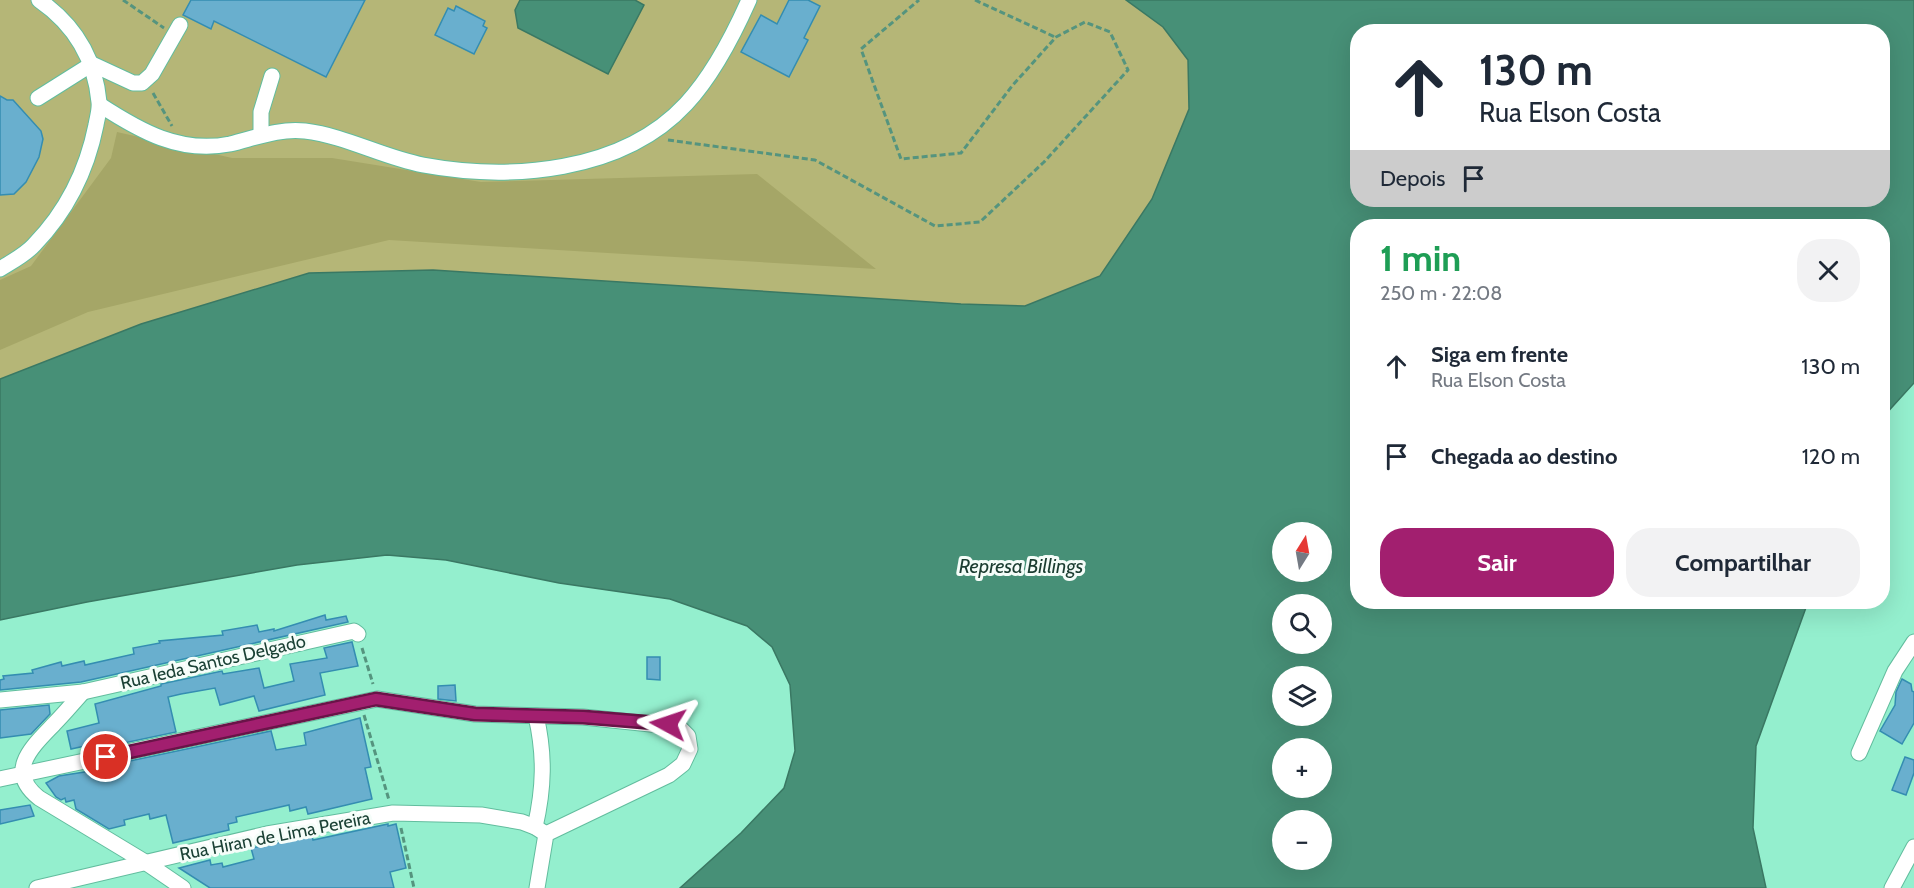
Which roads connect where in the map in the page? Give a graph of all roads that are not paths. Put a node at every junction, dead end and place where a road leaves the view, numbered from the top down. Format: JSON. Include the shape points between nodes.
{"nodes":[{"id":1,"x":39,"y":0,"type":"edge"},
{"id":2,"x":750,"y":0,"type":"edge"},
{"id":3,"x":177,"y":30,"type":"road end"},
{"id":4,"x":92,"y":64,"type":"junction"},
{"id":5,"x":273,"y":76,"type":"dead end"},
{"id":6,"x":38,"y":98,"type":"dead end"},
{"id":7,"x":100,"y":105,"type":"junction"},
{"id":8,"x":261,"y":135,"type":"junction"},
{"id":9,"x":0,"y":269,"type":"edge"},
{"id":10,"x":358,"y":634,"type":"road end"},
{"id":11,"x":1914,"y":642,"type":"edge"},
{"id":12,"x":83,"y":692,"type":"junction"},
{"id":13,"x":0,"y":700,"type":"edge"},
{"id":14,"x":536,"y":716,"type":"junction"},
{"id":15,"x":1859,"y":753,"type":"dead end"},
{"id":16,"x":22,"y":774,"type":"junction"},
{"id":17,"x":0,"y":779,"type":"edge"},
{"id":18,"x":541,"y":830,"type":"junction"},
{"id":19,"x":1914,"y":848,"type":"edge"},
{"id":20,"x":145,"y":862,"type":"junction"},
{"id":21,"x":37,"y":888,"type":"edge"},
{"id":22,"x":183,"y":888,"type":"edge"},
{"id":23,"x":537,"y":888,"type":"edge"},
{"id":24,"x":1892,"y":888,"type":"edge"}],
"edges":[{"from":1,"to":4,"type":"street","via":[[72,29]]},
{"from":2,"to":8,"type":"street","via":[[705,81],[686,104],[646,137],[583,161],[546,170],[459,170],[380,153],[325,133]]},
{"from":3,"to":4,"type":"street","via":[[142,83],[133,83]]},
{"from":4,"to":6,"type":"street"},
{"from":4,"to":7,"type":"street"},
{"from":5,"to":8,"type":"street","via":[[261,111]]},
{"from":7,"to":8,"type":"street","via":[[152,136],[183,145],[229,144]]},
{"from":7,"to":9,"type":"street","via":[[86,164],[56,221],[32,247]]},
{"from":10,"to":12,"type":"street","name":"Rua Ieda Santos Delgado","via":[[354,631]]},
{"from":11,"to":15,"type":"street","via":[[1895,671]]},
{"from":12,"to":13,"type":"street","name":"Rua Ieda Santos Delgado"},
{"from":12,"to":16,"type":"street","via":[[31,749]]},
{"from":14,"to":16,"type":"street","via":[[456,712],[376,699]]},
{"from":14,"to":18,"type":"street","via":[[544,762]]},
{"from":14,"to":18,"type":"street","via":[[668,724],[679,727],[689,741],[688,756],[669,776]]},
{"from":16,"to":17,"type":"street"},
{"from":16,"to":20,"type":"street","via":[[39,798]]},
{"from":18,"to":20,"type":"street","name":"Rua Hiran de Lima Pereira","via":[[522,822],[481,815],[393,813],[267,834]]},
{"from":18,"to":23,"type":"street"},
{"from":19,"to":24,"type":"street"},
{"from":20,"to":21,"type":"street","name":"Rua Hiran de Lima Pereira"},
{"from":20,"to":22,"type":"street"}]}
